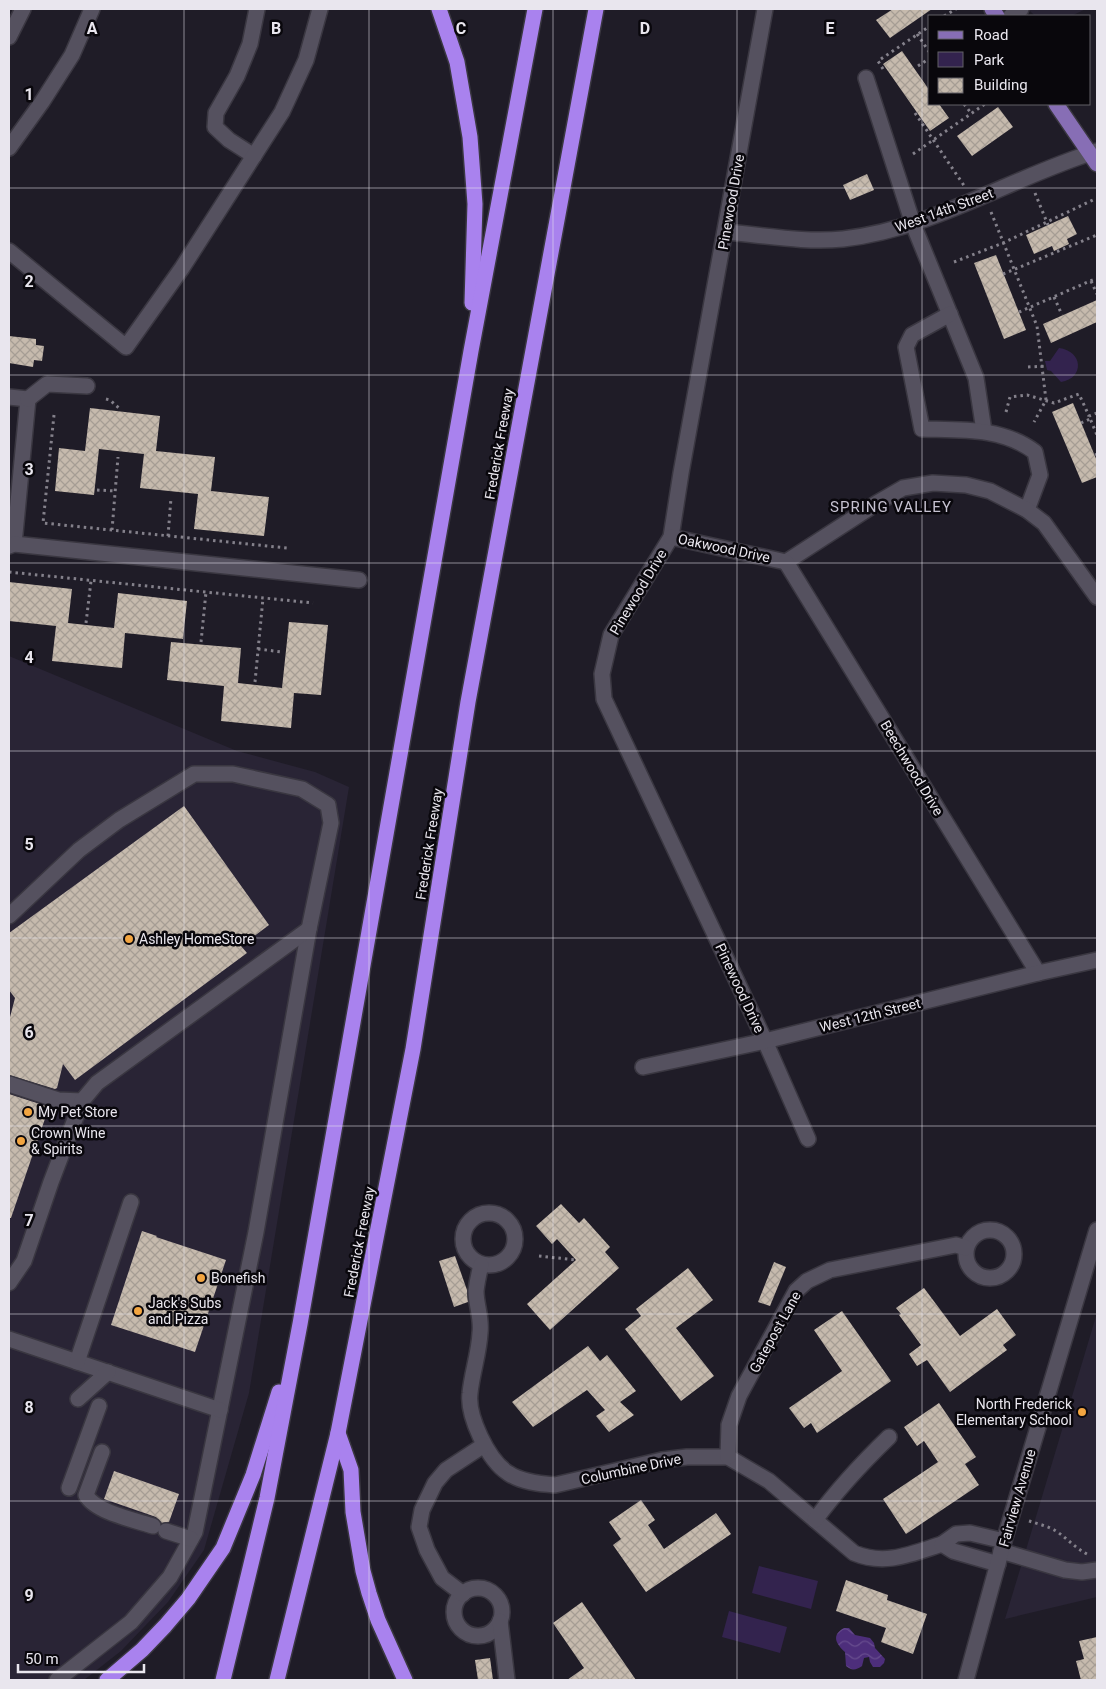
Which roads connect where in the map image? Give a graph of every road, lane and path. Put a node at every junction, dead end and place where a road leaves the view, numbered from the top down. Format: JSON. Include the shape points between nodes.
{"nodes":[{"id":1,"x":23,"y":9,"type":"edge"},
{"id":2,"x":92,"y":9,"type":"edge"},
{"id":3,"x":257,"y":9,"type":"edge"},
{"id":4,"x":320,"y":9,"type":"edge"},
{"id":5,"x":439,"y":9,"type":"edge"},
{"id":6,"x":535,"y":9,"type":"edge"},
{"id":7,"x":596,"y":9,"type":"edge"},
{"id":8,"x":765,"y":9,"type":"edge"},
{"id":9,"x":928,"y":27,"type":"edge"},
{"id":10,"x":917,"y":34,"type":"junction"},
{"id":11,"x":9,"y":37,"type":"edge"},
{"id":12,"x":928,"y":50,"type":"edge"},
{"id":13,"x":928,"y":59,"type":"edge"},
{"id":14,"x":918,"y":66,"type":"dead end"},
{"id":15,"x":884,"y":69,"type":"dead end"},
{"id":16,"x":866,"y":78,"type":"dead end"},
{"id":17,"x":965,"y":105,"type":"edge"},
{"id":18,"x":983,"y":105,"type":"edge"},
{"id":19,"x":1057,"y":105,"type":"edge"},
{"id":20,"x":915,"y":113,"type":"dead end"},
{"id":21,"x":971,"y":113,"type":"junction"},
{"id":22,"x":933,"y":140,"type":"junction"},
{"id":23,"x":9,"y":148,"type":"edge"},
{"id":24,"x":913,"y":154,"type":"dead end"},
{"id":25,"x":254,"y":156,"type":"junction"},
{"id":26,"x":1095,"y":156,"type":"edge"},
{"id":27,"x":966,"y":188,"type":"dead end"},
{"id":28,"x":1035,"y":193,"type":"dead end"},
{"id":29,"x":1095,"y":199,"type":"dead end"},
{"id":30,"x":991,"y":212,"type":"dead end"},
{"id":31,"x":1048,"y":223,"type":"junction"},
{"id":32,"x":913,"y":224,"type":"junction"},
{"id":33,"x":725,"y":232,"type":"junction"},
{"id":34,"x":1097,"y":235,"type":"edge"},
{"id":35,"x":1004,"y":242,"type":"junction"},
{"id":36,"x":9,"y":250,"type":"edge"},
{"id":37,"x":954,"y":262,"type":"dead end"},
{"id":38,"x":1015,"y":270,"type":"junction"},
{"id":39,"x":1003,"y":274,"type":"dead end"},
{"id":40,"x":1097,"y":278,"type":"edge"},
{"id":41,"x":1091,"y":281,"type":"junction"},
{"id":42,"x":1097,"y":294,"type":"edge"},
{"id":43,"x":1054,"y":297,"type":"junction"},
{"id":44,"x":1030,"y":308,"type":"junction"},
{"id":45,"x":1019,"y":312,"type":"dead end"},
{"id":46,"x":950,"y":314,"type":"junction"},
{"id":47,"x":1062,"y":315,"type":"dead end"},
{"id":48,"x":470,"y":351,"type":"junction"},
{"id":49,"x":1044,"y":366,"type":"junction"},
{"id":50,"x":1028,"y":368,"type":"dead end"},
{"id":51,"x":87,"y":386,"type":"dead end"},
{"id":52,"x":9,"y":397,"type":"edge"},
{"id":53,"x":28,"y":399,"type":"junction"},
{"id":54,"x":106,"y":399,"type":"dead end"},
{"id":55,"x":1046,"y":400,"type":"junction"},
{"id":56,"x":121,"y":410,"type":"dead end"},
{"id":57,"x":1006,"y":412,"type":"dead end"},
{"id":58,"x":1097,"y":413,"type":"edge"},
{"id":59,"x":54,"y":415,"type":"dead end"},
{"id":60,"x":1090,"y":417,"type":"junction"},
{"id":61,"x":1034,"y":422,"type":"dead end"},
{"id":62,"x":1082,"y":422,"type":"dead end"},
{"id":63,"x":984,"y":431,"type":"junction"},
{"id":64,"x":1097,"y":435,"type":"edge"},
{"id":65,"x":118,"y":457,"type":"dead end"},
{"id":66,"x":97,"y":490,"type":"dead end"},
{"id":67,"x":115,"y":491,"type":"junction"},
{"id":68,"x":171,"y":498,"type":"dead end"},
{"id":69,"x":1027,"y":510,"type":"junction"},
{"id":70,"x":112,"y":530,"type":"junction"},
{"id":71,"x":168,"y":536,"type":"junction"},
{"id":72,"x":671,"y":537,"type":"junction"},
{"id":73,"x":11,"y":545,"type":"edge"},
{"id":74,"x":287,"y":548,"type":"dead end"},
{"id":75,"x":786,"y":562,"type":"junction"},
{"id":76,"x":9,"y":572,"type":"edge"},
{"id":77,"x":359,"y":580,"type":"dead end"},
{"id":78,"x":91,"y":581,"type":"junction"},
{"id":79,"x":206,"y":592,"type":"junction"},
{"id":80,"x":1097,"y":597,"type":"edge"},
{"id":81,"x":263,"y":598,"type":"junction"},
{"id":82,"x":313,"y":603,"type":"dead end"},
{"id":83,"x":86,"y":623,"type":"dead end"},
{"id":84,"x":201,"y":642,"type":"dead end"},
{"id":85,"x":258,"y":650,"type":"junction"},
{"id":86,"x":282,"y":652,"type":"dead end"},
{"id":87,"x":255,"y":682,"type":"dead end"},
{"id":88,"x":9,"y":916,"type":"edge"},
{"id":89,"x":309,"y":928,"type":"junction"},
{"id":90,"x":1097,"y":960,"type":"edge"},
{"id":91,"x":1038,"y":973,"type":"junction"},
{"id":92,"x":765,"y":1042,"type":"junction"},
{"id":93,"x":643,"y":1067,"type":"dead end"},
{"id":94,"x":9,"y":1084,"type":"edge"},
{"id":95,"x":82,"y":1101,"type":"junction"},
{"id":96,"x":808,"y":1139,"type":"dead end"},
{"id":97,"x":131,"y":1202,"type":"dead end"},
{"id":98,"x":1097,"y":1230,"type":"edge"},
{"id":99,"x":966,"y":1248,"type":"dead end"},
{"id":100,"x":539,"y":1256,"type":"dead end"},
{"id":101,"x":576,"y":1260,"type":"dead end"},
{"id":102,"x":481,"y":1265,"type":"dead end"},
{"id":103,"x":9,"y":1283,"type":"edge"},
{"id":104,"x":300,"y":1324,"type":"junction"},
{"id":105,"x":9,"y":1338,"type":"edge"},
{"id":106,"x":77,"y":1362,"type":"junction"},
{"id":107,"x":108,"y":1372,"type":"junction"},
{"id":108,"x":78,"y":1399,"type":"dead end"},
{"id":109,"x":99,"y":1406,"type":"dead end"},
{"id":110,"x":220,"y":1410,"type":"junction"},
{"id":111,"x":338,"y":1433,"type":"junction"},
{"id":112,"x":889,"y":1437,"type":"dead end"},
{"id":113,"x":484,"y":1445,"type":"junction"},
{"id":114,"x":102,"y":1452,"type":"dead end"},
{"id":115,"x":728,"y":1457,"type":"junction"},
{"id":116,"x":69,"y":1488,"type":"dead end"},
{"id":117,"x":815,"y":1520,"type":"junction"},
{"id":118,"x":1029,"y":1521,"type":"dead end"},
{"id":119,"x":191,"y":1540,"type":"junction"},
{"id":120,"x":942,"y":1544,"type":"junction"},
{"id":121,"x":1001,"y":1552,"type":"junction"},
{"id":122,"x":1091,"y":1555,"type":"dead end"},
{"id":123,"x":1097,"y":1570,"type":"edge"},
{"id":124,"x":463,"y":1594,"type":"junction"},
{"id":125,"x":500,"y":1621,"type":"junction"},
{"id":126,"x":57,"y":1680,"type":"edge"},
{"id":127,"x":107,"y":1680,"type":"edge"},
{"id":128,"x":223,"y":1680,"type":"edge"},
{"id":129,"x":277,"y":1680,"type":"edge"},
{"id":130,"x":405,"y":1680,"type":"edge"},
{"id":131,"x":507,"y":1680,"type":"edge"},
{"id":132,"x":966,"y":1680,"type":"edge"}],
"edges":[{"from":1,"to":11,"type":"street"},
{"from":2,"to":23,"type":"street","via":[[72,55]]},
{"from":3,"to":25,"type":"street","via":[[250,44],[216,113],[215,127],[228,140]]},
{"from":4,"to":25,"type":"street","via":[[306,60],[282,112]]},
{"from":5,"to":48,"type":"highway","via":[[457,62],[470,137],[475,204]]},
{"from":6,"to":48,"type":"highway"},
{"from":7,"to":111,"type":"highway","name":"Frederick Freeway","via":[[468,702],[413,1049]]},
{"from":8,"to":33,"type":"street","name":"Pinewood Drive"},
{"from":9,"to":10,"type":"path"},
{"from":10,"to":12,"type":"path"},
{"from":10,"to":15,"type":"path","via":[[878,61]]},
{"from":13,"to":14,"type":"path"},
{"from":16,"to":32,"type":"street"},
{"from":17,"to":21,"type":"path"},
{"from":18,"to":21,"type":"path"},
{"from":19,"to":26,"type":"main road"},
{"from":20,"to":22,"type":"path"},
{"from":21,"to":22,"type":"path"},
{"from":22,"to":24,"type":"path"},
{"from":22,"to":27,"type":"path"},
{"from":25,"to":36,"type":"street","via":[[182,268],[126,347]]},
{"from":26,"to":32,"type":"street","name":"West 14th Street"},
{"from":28,"to":31,"type":"path"},
{"from":29,"to":31,"type":"path"},
{"from":30,"to":35,"type":"path"},
{"from":31,"to":35,"type":"path"},
{"from":32,"to":33,"type":"street","name":"West 14th Street","via":[[866,236],[819,241]]},
{"from":32,"to":46,"type":"street"},
{"from":33,"to":72,"type":"street","name":"Pinewood Drive"},
{"from":34,"to":38,"type":"path"},
{"from":35,"to":37,"type":"path"},
{"from":35,"to":38,"type":"path"},
{"from":38,"to":39,"type":"path"},
{"from":38,"to":44,"type":"path"},
{"from":40,"to":41,"type":"path"},
{"from":41,"to":42,"type":"path"},
{"from":41,"to":43,"type":"path"},
{"from":43,"to":44,"type":"path"},
{"from":43,"to":47,"type":"path"},
{"from":44,"to":45,"type":"path"},
{"from":44,"to":49,"type":"path","via":[[1037,326]]},
{"from":46,"to":63,"type":"street","via":[[976,378]]},
{"from":46,"to":63,"type":"street","via":[[912,335],[906,347],[922,429]]},
{"from":48,"to":104,"type":"highway"},
{"from":49,"to":50,"type":"path"},
{"from":49,"to":55,"type":"path"},
{"from":51,"to":53,"type":"street","via":[[47,384]]},
{"from":52,"to":53,"type":"street"},
{"from":53,"to":73,"type":"street"},
{"from":54,"to":56,"type":"path"},
{"from":55,"to":57,"type":"path","via":[[1027,395],[1010,397]]},
{"from":55,"to":60,"type":"path","via":[[1054,402],[1079,394]]},
{"from":55,"to":61,"type":"path"},
{"from":58,"to":60,"type":"path"},
{"from":59,"to":70,"type":"path","via":[[43,523]]},
{"from":60,"to":62,"type":"path"},
{"from":60,"to":64,"type":"path"},
{"from":63,"to":69,"type":"street","via":[[1010,437],[1035,452],[1040,475]]},
{"from":65,"to":67,"type":"path"},
{"from":66,"to":67,"type":"path"},
{"from":67,"to":70,"type":"path"},
{"from":68,"to":71,"type":"path"},
{"from":69,"to":75,"type":"street","name":"Oakwood Drive","via":[[990,491],[966,485],[933,483],[904,488]]},
{"from":69,"to":80,"type":"street","name":"Oakwood Drive","via":[[1044,523]]},
{"from":70,"to":71,"type":"path"},
{"from":71,"to":74,"type":"path"},
{"from":72,"to":75,"type":"street","name":"Oakwood Drive"},
{"from":72,"to":92,"type":"street","name":"Pinewood Drive","via":[[612,635],[602,674],[604,698]]},
{"from":73,"to":77,"type":"street"},
{"from":75,"to":91,"type":"street","name":"Beechwood Drive"},
{"from":76,"to":78,"type":"path"},
{"from":78,"to":79,"type":"path"},
{"from":78,"to":83,"type":"path"},
{"from":79,"to":81,"type":"path"},
{"from":79,"to":84,"type":"path"},
{"from":81,"to":82,"type":"path"},
{"from":81,"to":85,"type":"path"},
{"from":85,"to":86,"type":"path"},
{"from":85,"to":87,"type":"path"},
{"from":88,"to":89,"type":"street","via":[[79,850],[133,811],[194,774],[233,774],[302,789],[328,805],[331,823]]},
{"from":89,"to":95,"type":"street","via":[[97,1083]]},
{"from":89,"to":110,"type":"street","via":[[258,1224]]},
{"from":90,"to":91,"type":"street","name":"West 12th Street"},
{"from":91,"to":92,"type":"street","name":"West 12th Street"},
{"from":92,"to":93,"type":"street","name":"West 12th Street"},
{"from":92,"to":96,"type":"street","name":"Pinewood Drive"},
{"from":94,"to":95,"type":"street","via":[[58,1100]]},
{"from":95,"to":103,"type":"street","via":[[24,1261]]},
{"from":97,"to":106,"type":"street"},
{"from":98,"to":121,"type":"street","name":"Fairview Avenue"},
{"from":99,"to":115,"type":"street","name":"Gatepost Lane","via":[[956,1245],[830,1270],[807,1281],[796,1291],[739,1396],[729,1425]]},
{"from":100,"to":101,"type":"path"},
{"from":102,"to":113,"type":"street","name":"Columbine Drive","via":[[476,1291],[481,1331],[469,1394]]},
{"from":104,"to":127,"type":"highway","via":[[253,1475],[223,1548],[165,1626]]},
{"from":104,"to":128,"type":"highway","via":[[267,1498]]},
{"from":105,"to":106,"type":"street"},
{"from":106,"to":107,"type":"street"},
{"from":107,"to":108,"type":"street"},
{"from":107,"to":110,"type":"street"},
{"from":109,"to":116,"type":"street"},
{"from":110,"to":119,"type":"street","via":[[196,1532]]},
{"from":111,"to":129,"type":"highway","name":"Frederick Freeway"},
{"from":111,"to":130,"type":"highway","via":[[351,1470],[353,1512],[369,1593]]},
{"from":112,"to":117,"type":"street","via":[[862,1462]]},
{"from":113,"to":115,"type":"street","name":"Columbine Drive","via":[[506,1472],[548,1485],[662,1460]]},
{"from":113,"to":124,"type":"street","via":[[446,1470],[435,1483],[422,1510],[419,1527],[442,1578]]},
{"from":114,"to":119,"type":"street","via":[[86,1495],[88,1500],[96,1506]]},
{"from":115,"to":117,"type":"street","via":[[769,1481]]},
{"from":117,"to":120,"type":"street","via":[[854,1553],[872,1560],[915,1553]]},
{"from":118,"to":122,"type":"path","via":[[1057,1532],[1080,1551]]},
{"from":119,"to":126,"type":"street","via":[[170,1577],[131,1622]]},
{"from":120,"to":121,"type":"street","via":[[953,1551]]},
{"from":120,"to":121,"type":"street","via":[[956,1534],[970,1533]]},
{"from":121,"to":123,"type":"street","via":[[1065,1570]]},
{"from":121,"to":132,"type":"street","name":"Fairview Avenue"},
{"from":124,"to":125,"type":"street","via":[[477,1588],[492,1593],[501,1606]]},
{"from":124,"to":125,"type":"street","via":[[455,1607],[456,1622],[460,1628],[474,1636],[482,1635],[490,1633]]},
{"from":125,"to":131,"type":"street"}]}
